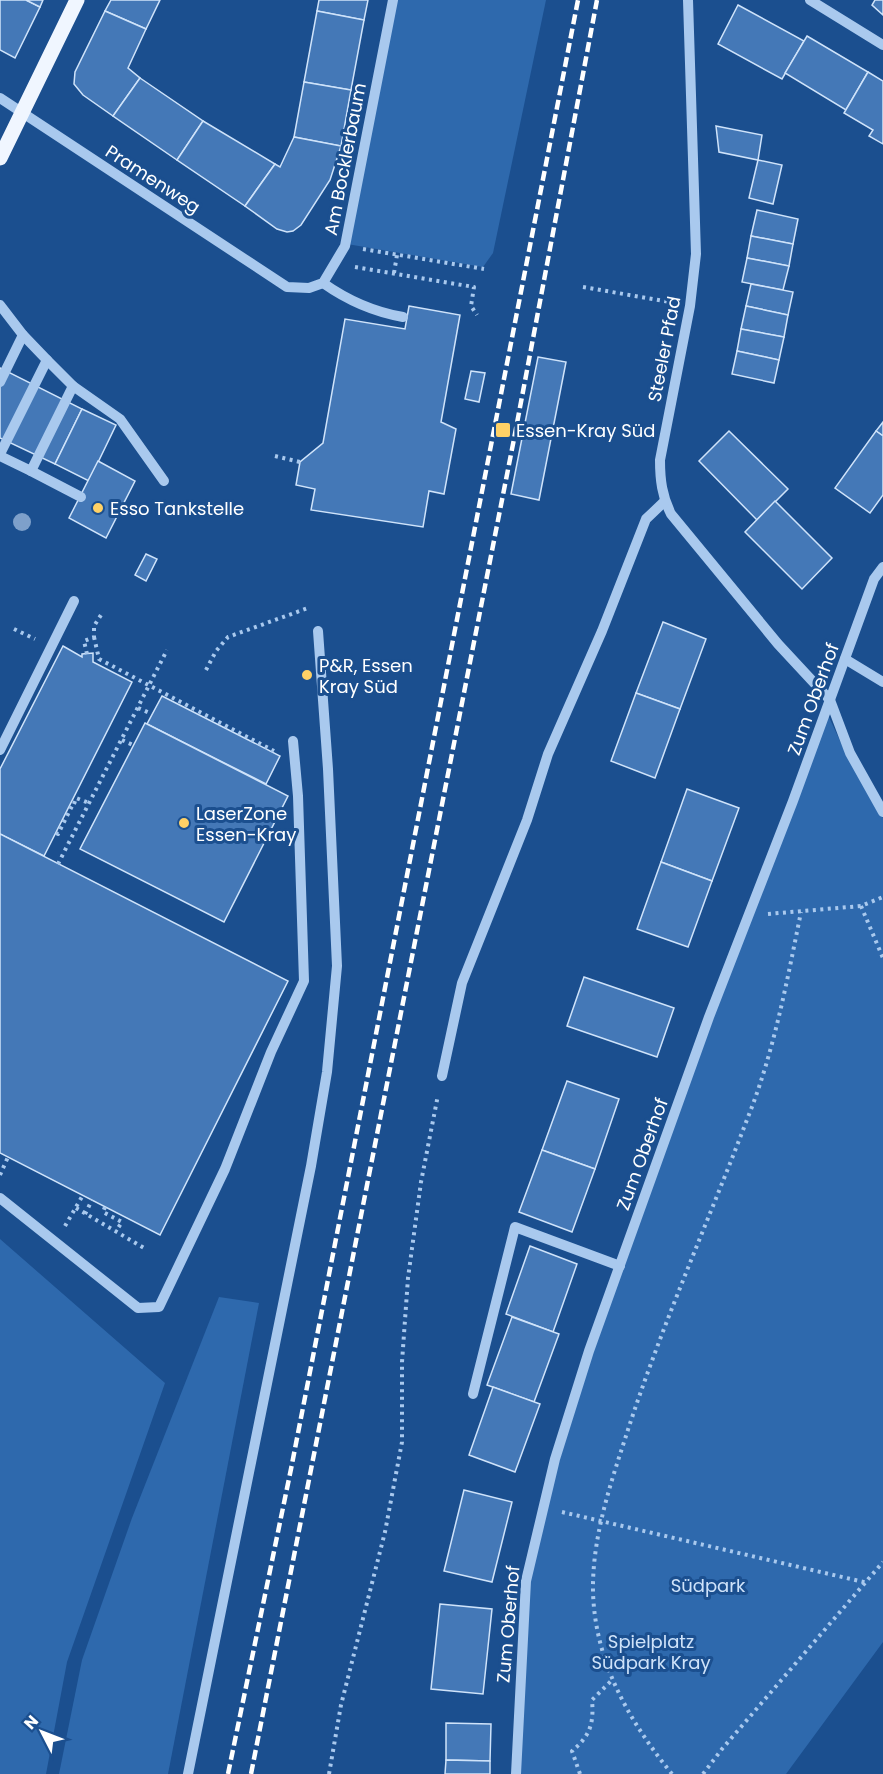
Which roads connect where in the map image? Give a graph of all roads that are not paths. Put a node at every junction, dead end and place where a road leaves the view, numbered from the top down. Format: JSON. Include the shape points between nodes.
{"nodes":[{"id":1,"x":77,"y":0,"type":"edge"},
{"id":2,"x":393,"y":0,"type":"edge"},
{"id":3,"x":688,"y":0,"type":"edge"},
{"id":4,"x":810,"y":0,"type":"edge"},
{"id":5,"x":883,"y":45,"type":"edge"},
{"id":6,"x":0,"y":98,"type":"edge"},
{"id":7,"x":22,"y":113,"type":"junction"},
{"id":8,"x":0,"y":158,"type":"edge"},
{"id":9,"x":323,"y":283,"type":"junction"},
{"id":10,"x":0,"y":305,"type":"edge"},
{"id":11,"x":403,"y":317,"type":"dead end"},
{"id":12,"x":23,"y":336,"type":"junction"},
{"id":13,"x":47,"y":360,"type":"junction"},
{"id":14,"x":0,"y":382,"type":"edge"},
{"id":15,"x":72,"y":386,"type":"junction"},
{"id":16,"x":0,"y":455,"type":"edge"},
{"id":17,"x":31,"y":471,"type":"junction"},
{"id":18,"x":164,"y":481,"type":"dead end"},
{"id":19,"x":81,"y":497,"type":"dead end"},
{"id":20,"x":664,"y":501,"type":"junction"},
{"id":21,"x":883,"y":567,"type":"edge"},
{"id":22,"x":74,"y":601,"type":"dead end"},
{"id":23,"x":318,"y":631,"type":"dead end"},
{"id":24,"x":845,"y":659,"type":"junction"},
{"id":25,"x":883,"y":682,"type":"edge"},
{"id":26,"x":830,"y":700,"type":"junction"},
{"id":27,"x":292,"y":741,"type":"dead end"},
{"id":28,"x":0,"y":750,"type":"edge"},
{"id":29,"x":883,"y":812,"type":"edge"},
{"id":30,"x":441,"y":1076,"type":"road end"},
{"id":31,"x":0,"y":1198,"type":"edge"},
{"id":32,"x":620,"y":1266,"type":"junction"},
{"id":33,"x":473,"y":1394,"type":"dead end"},
{"id":34,"x":188,"y":1774,"type":"edge"},
{"id":35,"x":516,"y":1774,"type":"edge"}],
"edges":[{"from":1,"to":7,"type":"main road"},
{"from":2,"to":9,"type":"street","name":"Am Bocklerbaum","via":[[345,246]]},
{"from":3,"to":20,"type":"street","name":"Steeler Pfad","via":[[696,254],[690,306],[660,459]]},
{"from":4,"to":5,"type":"street"},
{"from":6,"to":7,"type":"street","name":"Pramenweg"},
{"from":7,"to":8,"type":"main road"},
{"from":7,"to":9,"type":"street","name":"Pramenweg","via":[[287,287],[309,288]]},
{"from":9,"to":11,"type":"street","via":[[339,295]]},
{"from":10,"to":12,"type":"street"},
{"from":12,"to":13,"type":"street"},
{"from":12,"to":14,"type":"street"},
{"from":13,"to":15,"type":"street"},
{"from":13,"to":16,"type":"street"},
{"from":15,"to":17,"type":"street"},
{"from":15,"to":18,"type":"street","via":[[120,419]]},
{"from":16,"to":17,"type":"street"},
{"from":17,"to":19,"type":"street"},
{"from":20,"to":26,"type":"street","name":"Steeler Pfad","via":[[778,644]]},
{"from":20,"to":30,"type":"street","via":[[646,519],[548,754],[527,820],[462,983]]},
{"from":21,"to":24,"type":"street","name":"Zum Oberhof","via":[[874,579]]},
{"from":22,"to":28,"type":"street"},
{"from":23,"to":34,"type":"street","via":[[337,966],[327,1072]]},
{"from":24,"to":25,"type":"street"},
{"from":24,"to":26,"type":"street","name":"Zum Oberhof"},
{"from":26,"to":29,"type":"street","name":"Steeler Pfad","via":[[850,753]]},
{"from":26,"to":32,"type":"street","name":"Zum Oberhof","via":[[709,1017]]},
{"from":27,"to":31,"type":"street","via":[[298,796],[304,981],[225,1169],[159,1306],[138,1308]]},
{"from":32,"to":33,"type":"street","via":[[515,1227]]},
{"from":32,"to":35,"type":"street","name":"Zum Oberhof","via":[[589,1351],[542,1507],[526,1581]]}]}
